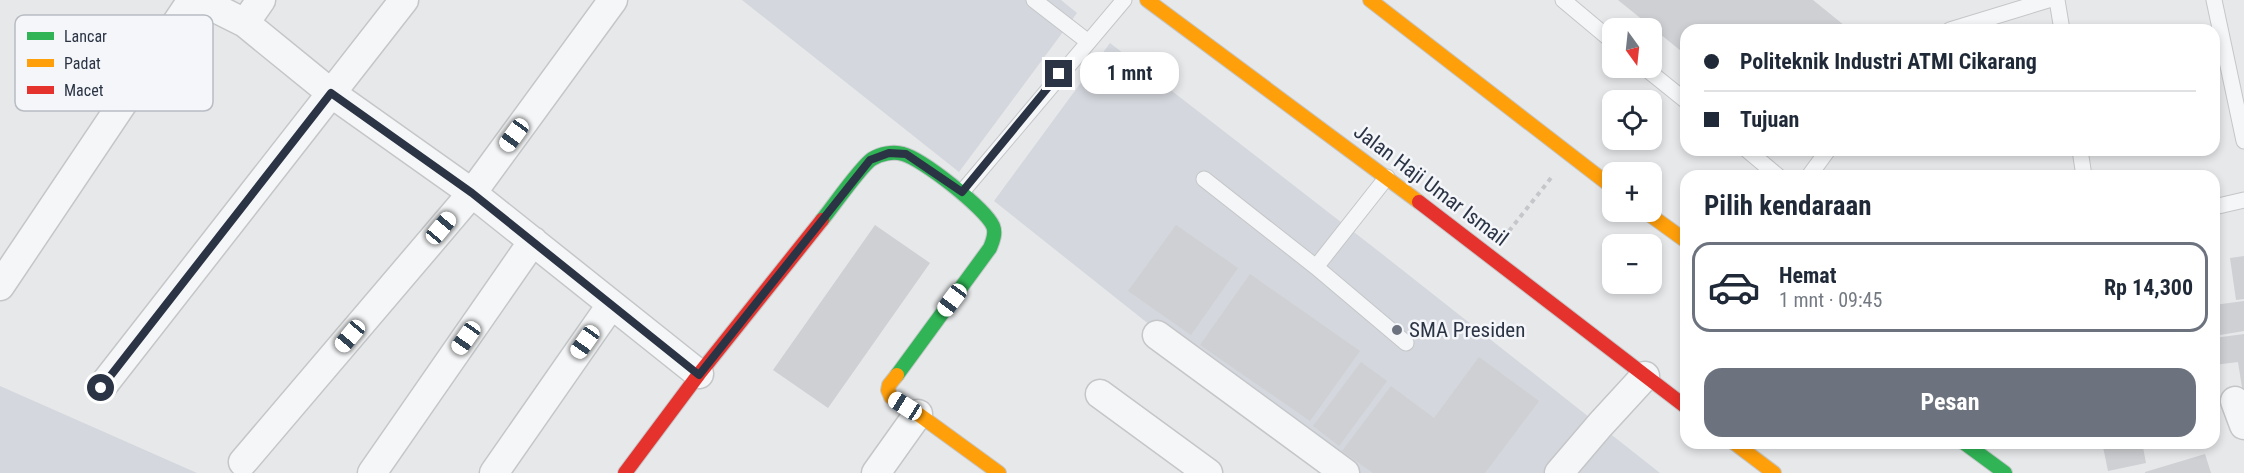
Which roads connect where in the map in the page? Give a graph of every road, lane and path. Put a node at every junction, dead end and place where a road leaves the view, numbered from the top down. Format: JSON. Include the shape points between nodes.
{"nodes":[{"id":1,"x":192,"y":0,"type":"edge"},
{"id":2,"x":199,"y":0,"type":"edge"},
{"id":3,"x":261,"y":0,"type":"edge"},
{"id":4,"x":404,"y":0,"type":"edge"},
{"id":5,"x":613,"y":0,"type":"edge"},
{"id":6,"x":1034,"y":0,"type":"edge"},
{"id":7,"x":1124,"y":0,"type":"edge"},
{"id":8,"x":1147,"y":0,"type":"edge"},
{"id":9,"x":1370,"y":0,"type":"edge"},
{"id":10,"x":1563,"y":0,"type":"edge"},
{"id":11,"x":2048,"y":0,"type":"edge"},
{"id":12,"x":2057,"y":0,"type":"edge"},
{"id":13,"x":2214,"y":0,"type":"edge"},
{"id":14,"x":182,"y":15,"type":"edge"},
{"id":15,"x":245,"y":24,"type":"junction"},
{"id":16,"x":1970,"y":24,"type":"edge"},
{"id":17,"x":2061,"y":24,"type":"edge"},
{"id":18,"x":2219,"y":24,"type":"edge"},
{"id":19,"x":2220,"y":28,"type":"edge"},
{"id":20,"x":1602,"y":33,"type":"edge"},
{"id":21,"x":1087,"y":41,"type":"junction"},
{"id":22,"x":1658,"y":78,"type":"edge"},
{"id":23,"x":331,"y":93,"type":"junction"},
{"id":24,"x":1680,"y":96,"type":"edge"},
{"id":25,"x":117,"y":111,"type":"edge"},
{"id":26,"x":2244,"y":141,"type":"edge"},
{"id":27,"x":1570,"y":154,"type":"junction"},
{"id":28,"x":1754,"y":156,"type":"edge"},
{"id":29,"x":1824,"y":156,"type":"edge"},
{"id":30,"x":1771,"y":170,"type":"edge"},
{"id":31,"x":1813,"y":170,"type":"edge"},
{"id":32,"x":1387,"y":177,"type":"junction"},
{"id":33,"x":1203,"y":179,"type":"dead end"},
{"id":34,"x":1602,"y":179,"type":"edge"},
{"id":35,"x":962,"y":192,"type":"junction"},
{"id":36,"x":472,"y":193,"type":"junction"},
{"id":37,"x":2244,"y":200,"type":"edge"},
{"id":38,"x":2220,"y":206,"type":"edge"},
{"id":39,"x":1660,"y":222,"type":"edge"},
{"id":40,"x":1680,"y":237,"type":"edge"},
{"id":41,"x":533,"y":241,"type":"junction"},
{"id":42,"x":1490,"y":256,"type":"junction"},
{"id":43,"x":1316,"y":267,"type":"junction"},
{"id":44,"x":0,"y":286,"type":"edge"},
{"id":45,"x":611,"y":305,"type":"junction"},
{"id":46,"x":1157,"y":335,"type":"dead end"},
{"id":47,"x":1406,"y":343,"type":"dead end"},
{"id":48,"x":699,"y":375,"type":"junction"},
{"id":49,"x":1645,"y":376,"type":"junction"},
{"id":50,"x":101,"y":388,"type":"dead end"},
{"id":51,"x":1100,"y":394,"type":"dead end"},
{"id":52,"x":1680,"y":402,"type":"edge"},
{"id":53,"x":918,"y":414,"type":"junction"},
{"id":54,"x":1742,"y":449,"type":"edge"},
{"id":55,"x":1972,"y":449,"type":"edge"},
{"id":56,"x":243,"y":462,"type":"dead end"},
{"id":57,"x":372,"y":473,"type":"edge"},
{"id":58,"x":494,"y":473,"type":"edge"},
{"id":59,"x":625,"y":473,"type":"edge"},
{"id":60,"x":876,"y":473,"type":"edge"},
{"id":61,"x":999,"y":473,"type":"edge"},
{"id":62,"x":1208,"y":473,"type":"edge"},
{"id":63,"x":1345,"y":473,"type":"edge"},
{"id":64,"x":1559,"y":473,"type":"edge"},
{"id":65,"x":1774,"y":473,"type":"edge"},
{"id":66,"x":2005,"y":473,"type":"edge"}],
"edges":[{"from":1,"to":14,"type":"street"},
{"from":2,"to":15,"type":"street"},
{"from":3,"to":15,"type":"street"},
{"from":4,"to":23,"type":"street"},
{"from":5,"to":36,"type":"street"},
{"from":6,"to":21,"type":"lane"},
{"from":7,"to":21,"type":"lane"},
{"from":8,"to":32,"type":"main road","name":"Jalan Haji Umar Ismail"},
{"from":9,"to":27,"type":"main road"},
{"from":10,"to":20,"type":"lane"},
{"from":11,"to":16,"type":"lane"},
{"from":12,"to":17,"type":"lane"},
{"from":13,"to":18,"type":"lane"},
{"from":15,"to":23,"type":"street"},
{"from":19,"to":26,"type":"lane"},
{"from":21,"to":35,"type":"lane"},
{"from":22,"to":24,"type":"lane"},
{"from":23,"to":36,"type":"street"},
{"from":23,"to":50,"type":"street"},
{"from":25,"to":44,"type":"street"},
{"from":27,"to":34,"type":"main road"},
{"from":27,"to":42,"type":"path"},
{"from":28,"to":30,"type":"lane"},
{"from":29,"to":31,"type":"lane"},
{"from":32,"to":42,"type":"main road","name":"Jalan Haji Umar Ismail"},
{"from":32,"to":43,"type":"lane"},
{"from":33,"to":43,"type":"lane"},
{"from":35,"to":48,"type":"main road","via":[[906,154],[889,153],[870,160]]},
{"from":35,"to":53,"type":"main road","via":[[992,224],[994,238],[889,385],[891,397]]},
{"from":36,"to":41,"type":"street"},
{"from":36,"to":56,"type":"street"},
{"from":37,"to":38,"type":"lane"},
{"from":39,"to":40,"type":"main road"},
{"from":41,"to":45,"type":"street"},
{"from":41,"to":57,"type":"street"},
{"from":42,"to":49,"type":"main road","name":"Jalan Haji Umar Ismail"},
{"from":43,"to":47,"type":"lane"},
{"from":45,"to":48,"type":"street"},
{"from":45,"to":58,"type":"street"},
{"from":46,"to":63,"type":"street"},
{"from":48,"to":59,"type":"main road"},
{"from":49,"to":52,"type":"main road","name":"Jalan Haji Umar Ismail"},
{"from":49,"to":64,"type":"street"},
{"from":51,"to":62,"type":"street"},
{"from":53,"to":60,"type":"street"},
{"from":53,"to":61,"type":"main road"},
{"from":54,"to":65,"type":"main road"},
{"from":55,"to":66,"type":"main road"}]}
